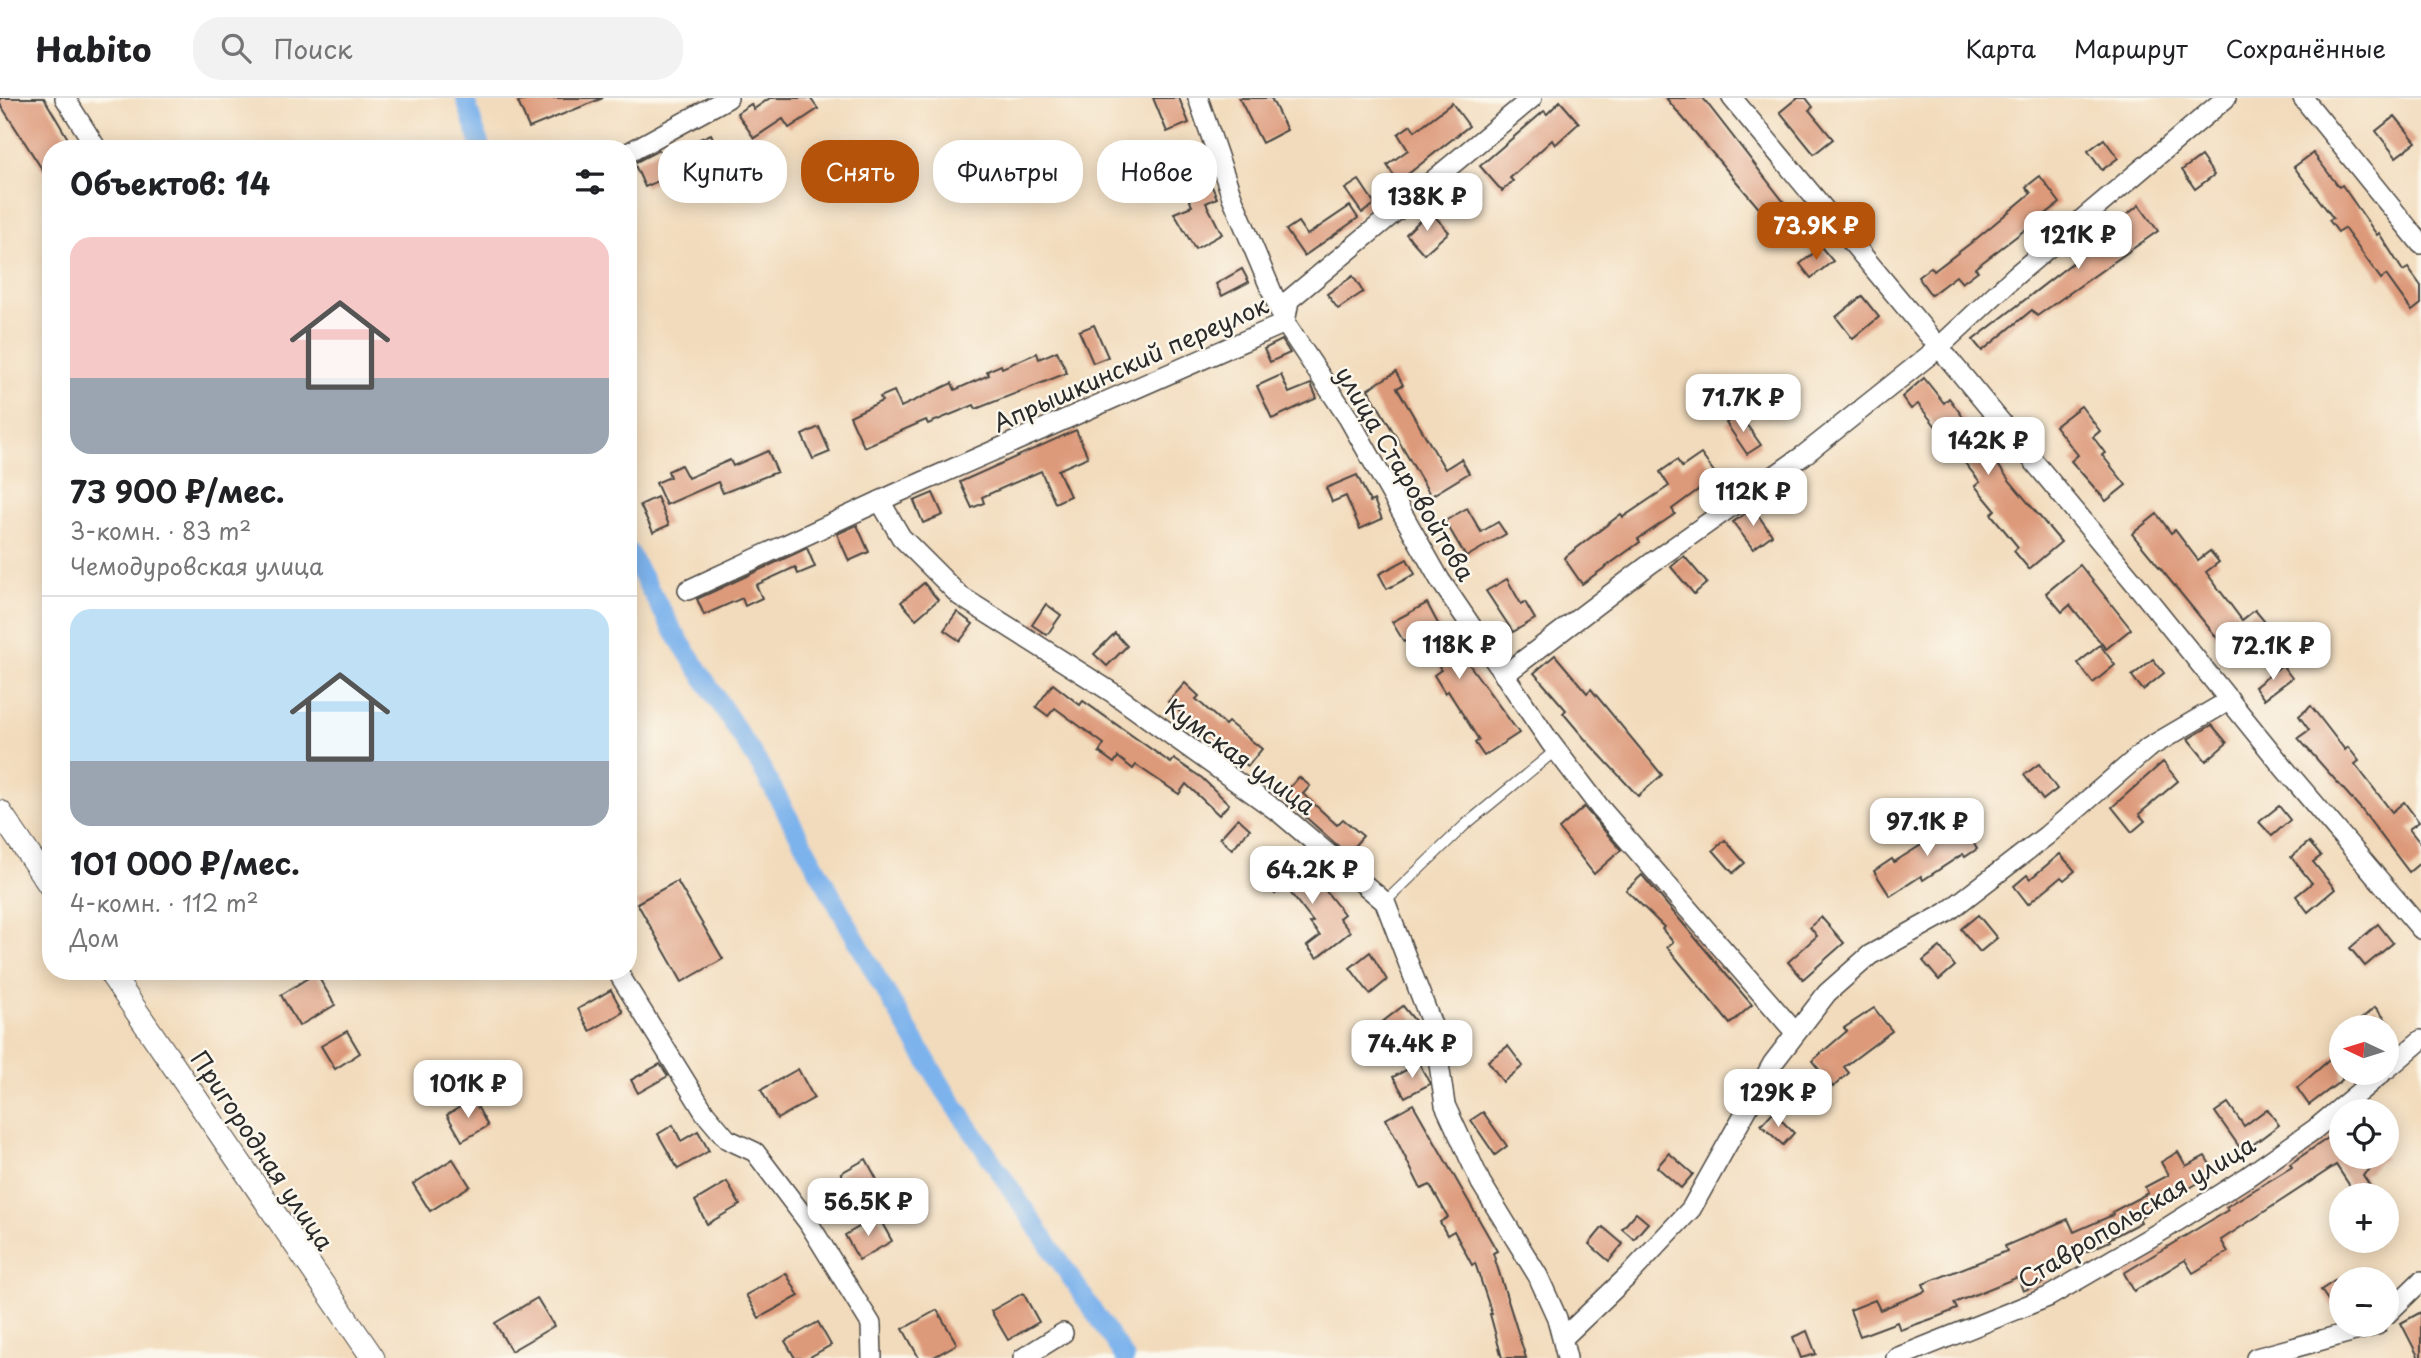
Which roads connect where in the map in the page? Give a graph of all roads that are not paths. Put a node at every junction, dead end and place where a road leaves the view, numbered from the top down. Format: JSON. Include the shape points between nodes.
{"nodes":[{"id":1,"x":65,"y":98,"type":"edge"},
{"id":2,"x":728,"y":98,"type":"edge"},
{"id":3,"x":1198,"y":98,"type":"edge"},
{"id":4,"x":1532,"y":98,"type":"edge"},
{"id":5,"x":1732,"y":98,"type":"edge"},
{"id":6,"x":2226,"y":98,"type":"edge"},
{"id":7,"x":2303,"y":98,"type":"edge"},
{"id":8,"x":91,"y":140,"type":"edge"},
{"id":9,"x":637,"y":148,"type":"edge"},
{"id":10,"x":2421,"y":244,"type":"edge"},
{"id":11,"x":1285,"y":323,"type":"junction"},
{"id":12,"x":1937,"y":349,"type":"junction"},
{"id":13,"x":880,"y":501,"type":"junction"},
{"id":14,"x":688,"y":590,"type":"dead end"},
{"id":15,"x":1504,"y":675,"type":"junction"},
{"id":16,"x":2230,"y":700,"type":"junction"},
{"id":17,"x":1556,"y":750,"type":"junction"},
{"id":18,"x":0,"y":812,"type":"edge"},
{"id":19,"x":42,"y":874,"type":"edge"},
{"id":20,"x":1385,"y":902,"type":"junction"},
{"id":21,"x":2421,"y":929,"type":"edge"},
{"id":22,"x":114,"y":980,"type":"edge"},
{"id":23,"x":623,"y":980,"type":"edge"},
{"id":24,"x":1794,"y":1031,"type":"junction"},
{"id":25,"x":2421,"y":1040,"type":"edge"},
{"id":26,"x":2399,"y":1059,"type":"edge"},
{"id":27,"x":2368,"y":1085,"type":"edge"},
{"id":28,"x":2421,"y":1281,"type":"edge"},
{"id":29,"x":2399,"y":1302,"type":"edge"},
{"id":30,"x":1063,"y":1333,"type":"dead end"},
{"id":31,"x":2333,"y":1337,"type":"edge"},
{"id":32,"x":1563,"y":1338,"type":"junction"},
{"id":33,"x":373,"y":1358,"type":"edge"},
{"id":34,"x":872,"y":1358,"type":"edge"},
{"id":35,"x":1023,"y":1358,"type":"edge"},
{"id":36,"x":1567,"y":1358,"type":"edge"},
{"id":37,"x":1896,"y":1358,"type":"edge"},
{"id":38,"x":2256,"y":1358,"type":"edge"}],
"edges":[{"from":1,"to":8,"type":"street"},
{"from":2,"to":9,"type":"street"},
{"from":3,"to":11,"type":"street","name":"улица Старовойтова"},
{"from":4,"to":11,"type":"street","name":"Апрышкинский переулок","via":[[1289,300]]},
{"from":5,"to":12,"type":"street"},
{"from":6,"to":12,"type":"street","via":[[2016,275]]},
{"from":7,"to":10,"type":"street"},
{"from":11,"to":13,"type":"street","name":"Апрышкинский переулок"},
{"from":11,"to":15,"type":"street","name":"улица Старовойтова","via":[[1349,419],[1440,580]]},
{"from":12,"to":15,"type":"street","via":[[1804,455]]},
{"from":12,"to":16,"type":"street"},
{"from":13,"to":14,"type":"street","name":"Апрышкинский переулок"},
{"from":13,"to":20,"type":"street","name":"Кумская улица","via":[[901,537],[960,596],[1113,693],[1280,813]]},
{"from":15,"to":17,"type":"street","name":"улица Старовойтова"},
{"from":16,"to":21,"type":"street"},
{"from":16,"to":24,"type":"street","via":[[2148,748],[2046,836],[1946,913],[1870,955],[1826,993]]},
{"from":17,"to":20,"type":"lane","via":[[1465,825]]},
{"from":17,"to":24,"type":"street","name":"улица Старовойтова","via":[[1601,809]]},
{"from":18,"to":19,"type":"street"},
{"from":20,"to":32,"type":"street","name":"Кумская улица","via":[[1434,1030],[1445,1105],[1481,1183],[1538,1276]]},
{"from":22,"to":33,"type":"street","name":"Пригородная улица"},
{"from":23,"to":34,"type":"street","via":[[705,1113],[727,1139],[755,1152],[808,1222],[871,1324]]},
{"from":24,"to":32,"type":"street","via":[[1691,1209]]},
{"from":25,"to":26,"type":"street"},
{"from":27,"to":37,"type":"street","name":"Ставропольская улица","via":[[2247,1177],[2048,1297]]},
{"from":28,"to":29,"type":"street"},
{"from":30,"to":35,"type":"street"},
{"from":31,"to":38,"type":"street"},
{"from":32,"to":36,"type":"street","name":"Кумская улица"}]}
